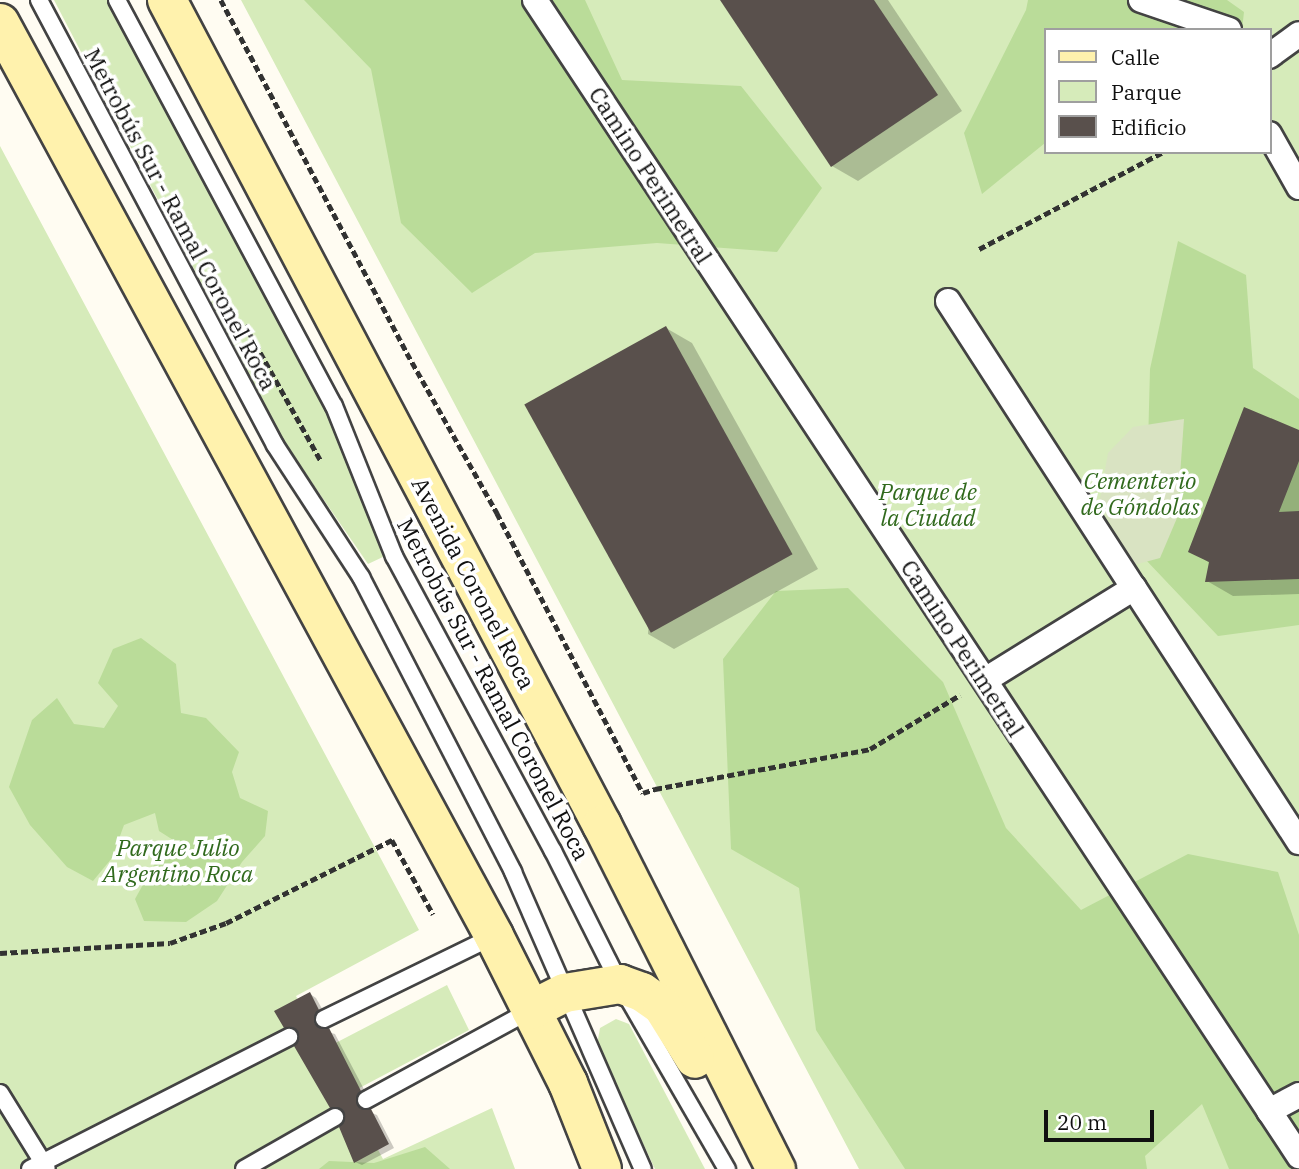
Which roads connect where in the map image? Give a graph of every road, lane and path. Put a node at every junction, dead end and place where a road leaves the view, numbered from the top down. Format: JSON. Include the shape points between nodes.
{"nodes":[{"id":1,"x":39,"y":0,"type":"edge"},
{"id":2,"x":117,"y":0,"type":"edge"},
{"id":3,"x":167,"y":0,"type":"edge"},
{"id":4,"x":221,"y":0,"type":"edge"},
{"id":5,"x":535,"y":0,"type":"edge"},
{"id":6,"x":1141,"y":0,"type":"edge"},
{"id":7,"x":0,"y":23,"type":"edge"},
{"id":8,"x":1223,"y":28,"type":"edge"},
{"id":9,"x":1299,"y":34,"type":"edge"},
{"id":10,"x":1271,"y":53,"type":"edge"},
{"id":11,"x":1271,"y":138,"type":"edge"},
{"id":12,"x":1159,"y":154,"type":"edge"},
{"id":13,"x":1299,"y":187,"type":"edge"},
{"id":14,"x":979,"y":250,"type":"dead end"},
{"id":15,"x":948,"y":301,"type":"dead end"},
{"id":16,"x":1134,"y":587,"type":"junction"},
{"id":17,"x":985,"y":680,"type":"junction"},
{"id":18,"x":1299,"y":842,"type":"edge"},
{"id":19,"x":433,"y":914,"type":"dead end"},
{"id":20,"x":494,"y":936,"type":"junction"},
{"id":21,"x":0,"y":953,"type":"edge"},
{"id":22,"x":620,"y":984,"type":"junction"},
{"id":23,"x":565,"y":993,"type":"junction"},
{"id":24,"x":531,"y":1010,"type":"junction"},
{"id":25,"x":324,"y":1019,"type":"dead end"},
{"id":26,"x":289,"y":1037,"type":"dead end"},
{"id":27,"x":0,"y":1093,"type":"edge"},
{"id":28,"x":1299,"y":1095,"type":"edge"},
{"id":29,"x":366,"y":1100,"type":"dead end"},
{"id":30,"x":1269,"y":1111,"type":"junction"},
{"id":31,"x":335,"y":1117,"type":"dead end"},
{"id":32,"x":1299,"y":1156,"type":"edge"},
{"id":33,"x":40,"y":1168,"type":"edge"},
{"id":34,"x":244,"y":1169,"type":"edge"},
{"id":35,"x":602,"y":1169,"type":"edge"},
{"id":36,"x":643,"y":1169,"type":"edge"},
{"id":37,"x":727,"y":1169,"type":"edge"},
{"id":38,"x":767,"y":1169,"type":"edge"},
{"id":39,"x":776,"y":1169,"type":"edge"}],
"edges":[{"from":1,"to":23,"type":"lane","name":"Metrobús Sur - Ramal Coronel Roca","via":[[275,445],[361,577],[513,872]]},
{"from":2,"to":22,"type":"lane","name":"Metrobús Sur - Ramal Coronel Roca","via":[[334,406],[394,556]]},
{"from":3,"to":39,"type":"main road","name":"Avenida Coronel Roca","via":[[602,825]]},
{"from":4,"to":17,"type":"path","via":[[643,793],[870,749]]},
{"from":5,"to":17,"type":"street","name":"Camino Perimetral"},
{"from":6,"to":8,"type":"street"},
{"from":7,"to":20,"type":"main road"},
{"from":9,"to":10,"type":"street"},
{"from":11,"to":13,"type":"street"},
{"from":12,"to":14,"type":"path"},
{"from":15,"to":16,"type":"street"},
{"from":16,"to":17,"type":"street"},
{"from":16,"to":18,"type":"street"},
{"from":17,"to":30,"type":"street","name":"Camino Perimetral"},
{"from":19,"to":21,"type":"path","via":[[392,840],[226,923],[170,943]]},
{"from":20,"to":24,"type":"main road"},
{"from":20,"to":25,"type":"lane"},
{"from":22,"to":23,"type":"main road"},
{"from":22,"to":37,"type":"lane","name":"Metrobús Sur - Ramal Coronel Roca"},
{"from":22,"to":38,"type":"main road","via":[[662,1006],[728,1119]]},
{"from":23,"to":24,"type":"main road"},
{"from":23,"to":36,"type":"lane","name":"Metrobús Sur - Ramal Coronel Roca"},
{"from":24,"to":29,"type":"lane"},
{"from":24,"to":35,"type":"main road","via":[[568,1083]]},
{"from":26,"to":33,"type":"lane"},
{"from":27,"to":33,"type":"lane"},
{"from":28,"to":30,"type":"street"},
{"from":30,"to":32,"type":"street","name":"Camino Perimetral"},
{"from":31,"to":34,"type":"lane"}]}
